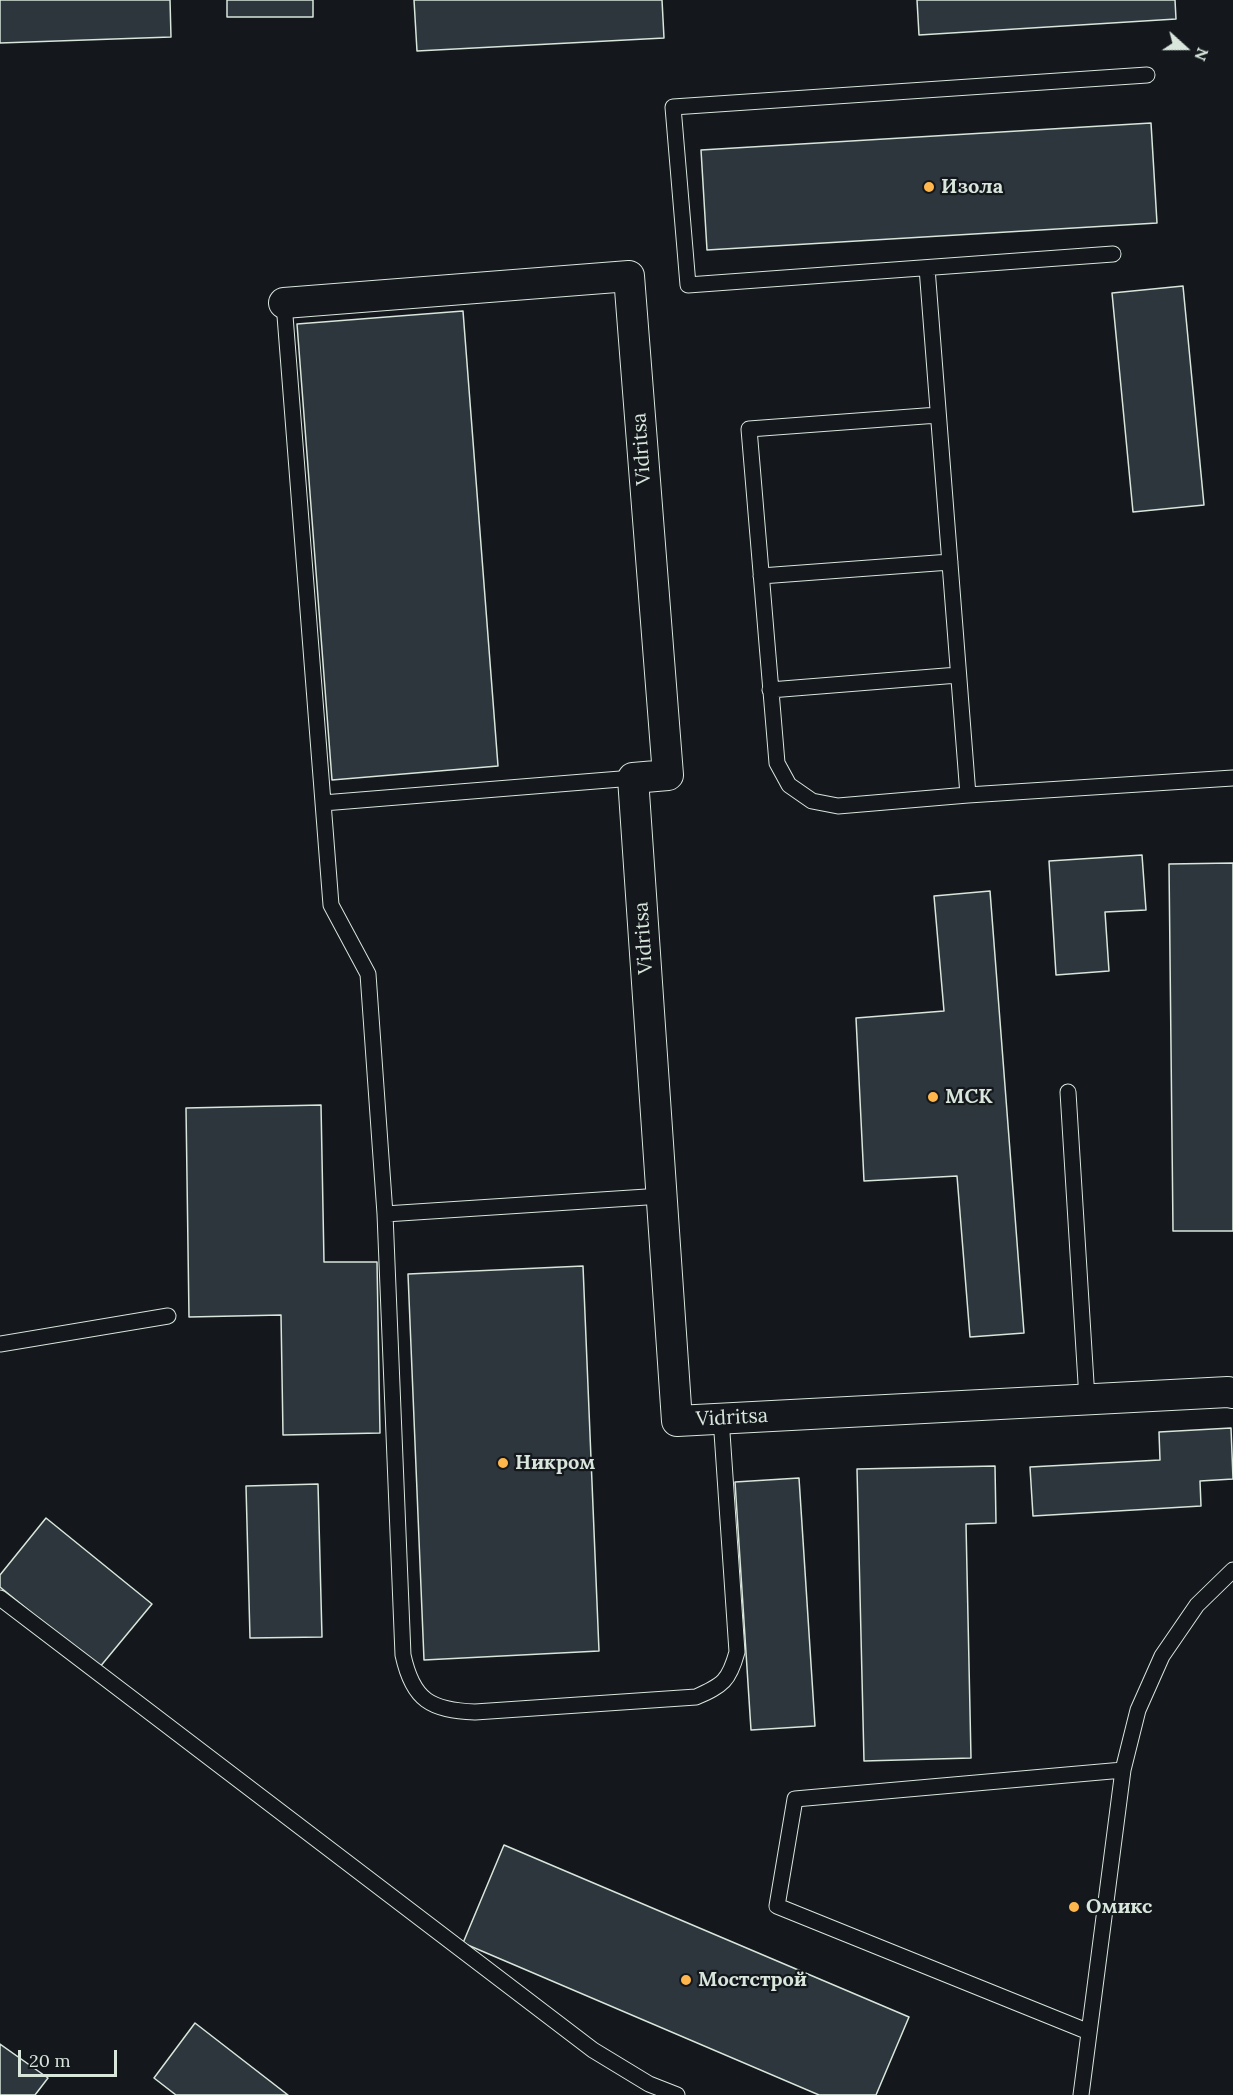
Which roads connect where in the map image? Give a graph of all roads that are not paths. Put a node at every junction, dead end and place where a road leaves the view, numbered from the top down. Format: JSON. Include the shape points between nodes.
{"nodes":[{"id":1,"x":1147,"y":75,"type":"dead end"},
{"id":2,"x":1113,"y":254,"type":"dead end"},
{"id":3,"x":927,"y":268,"type":"junction"},
{"id":4,"x":284,"y":303,"type":"joint"},
{"id":5,"x":938,"y":415,"type":"junction"},
{"id":6,"x":950,"y":562,"type":"junction"},
{"id":7,"x":761,"y":576,"type":"junction"},
{"id":8,"x":958,"y":675,"type":"junction"},
{"id":9,"x":771,"y":690,"type":"junction"},
{"id":10,"x":1233,"y":777,"type":"edge"},
{"id":11,"x":633,"y":778,"type":"junction"},
{"id":12,"x":968,"y":795,"type":"junction"},
{"id":13,"x":323,"y":803,"type":"junction"},
{"id":14,"x":1068,"y":1092,"type":"dead end"},
{"id":15,"x":662,"y":1196,"type":"junction"},
{"id":16,"x":385,"y":1214,"type":"junction"},
{"id":17,"x":168,"y":1316,"type":"dead end"},
{"id":18,"x":0,"y":1344,"type":"edge"},
{"id":19,"x":1233,"y":1394,"type":"edge"},
{"id":20,"x":1087,"y":1399,"type":"junction"},
{"id":21,"x":721,"y":1418,"type":"junction"},
{"id":22,"x":1233,"y":1570,"type":"edge"},
{"id":23,"x":0,"y":1598,"type":"edge"},
{"id":24,"x":1123,"y":1770,"type":"junction"},
{"id":25,"x":1089,"y":2032,"type":"junction"},
{"id":26,"x":677,"y":2095,"type":"edge"},
{"id":27,"x":1081,"y":2095,"type":"edge"}],
"edges":[{"from":1,"to":3,"type":"lane","via":[[673,107],[688,285]]},
{"from":2,"to":3,"type":"lane"},
{"from":3,"to":5,"type":"lane"},
{"from":4,"to":11,"type":"street","name":"Vidritsa","via":[[629,276],[668,775]]},
{"from":4,"to":13,"type":"lane"},
{"from":5,"to":6,"type":"lane"},
{"from":5,"to":7,"type":"lane","via":[[749,429]]},
{"from":6,"to":7,"type":"lane"},
{"from":6,"to":8,"type":"lane"},
{"from":7,"to":9,"type":"lane"},
{"from":8,"to":9,"type":"lane"},
{"from":8,"to":12,"type":"lane"},
{"from":9,"to":12,"type":"lane","via":[[777,763],[789,785],[812,801],[838,806]]},
{"from":10,"to":12,"type":"lane"},
{"from":11,"to":13,"type":"lane"},
{"from":11,"to":15,"type":"street","name":"Vidritsa"},
{"from":13,"to":16,"type":"lane","via":[[331,905],[368,974]]},
{"from":14,"to":20,"type":"lane"},
{"from":15,"to":16,"type":"lane"},
{"from":15,"to":21,"type":"street","name":"Vidritsa","via":[[676,1421]]},
{"from":16,"to":21,"type":"lane","via":[[404,1656],[408,1678],[425,1700],[448,1711],[475,1712],[696,1697],[718,1687],[731,1672],[737,1652]]},
{"from":17,"to":18,"type":"lane"},
{"from":19,"to":20,"type":"street","name":"Vidritsa"},
{"from":20,"to":21,"type":"street","name":"Vidritsa"},
{"from":22,"to":24,"type":"lane","via":[[1197,1605],[1162,1656],[1138,1710]]},
{"from":23,"to":26,"type":"lane","via":[[593,2050],[649,2084]]},
{"from":24,"to":25,"type":"lane"},
{"from":24,"to":25,"type":"lane","via":[[795,1799],[777,1906]]},
{"from":25,"to":27,"type":"lane"}]}
